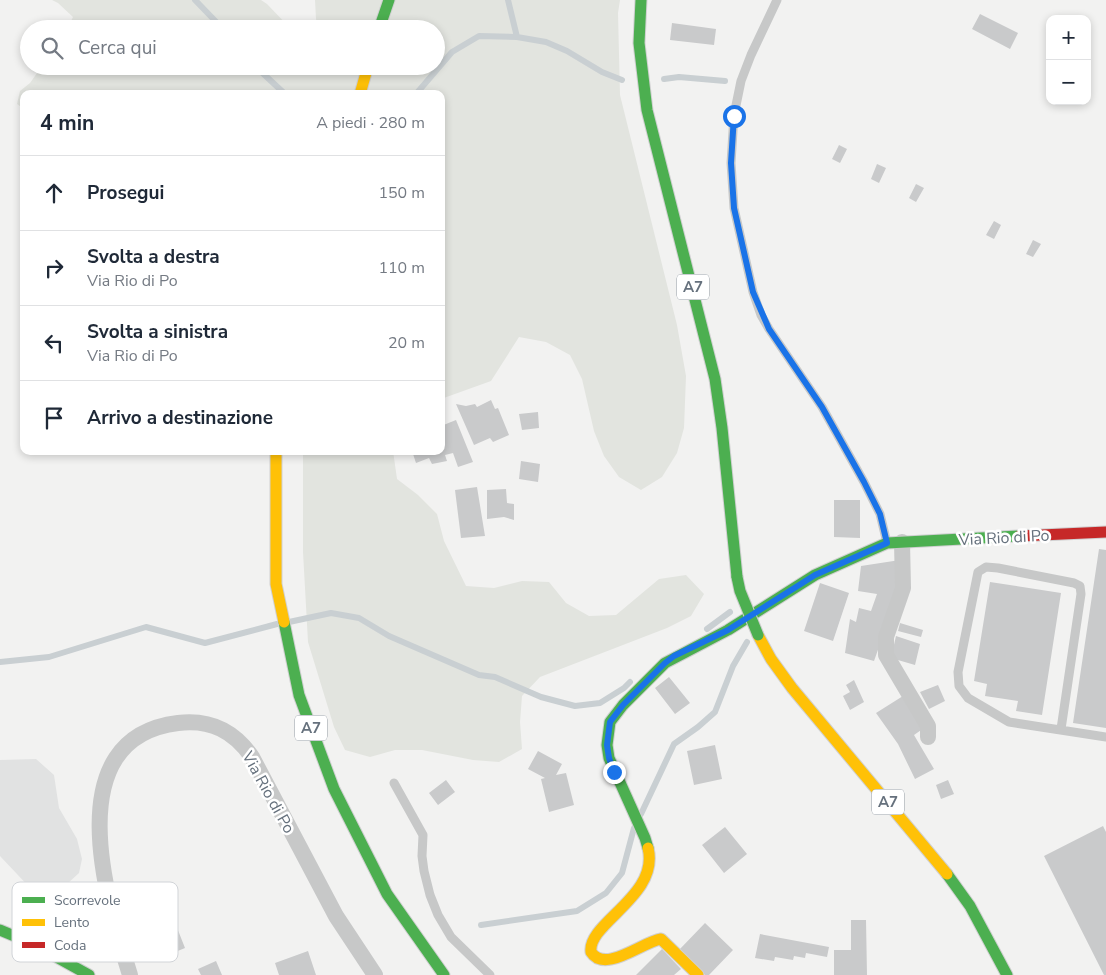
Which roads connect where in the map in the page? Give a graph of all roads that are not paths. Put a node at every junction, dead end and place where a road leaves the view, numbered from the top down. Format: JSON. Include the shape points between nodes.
{"nodes":[{"id":1,"x":389,"y":0,"type":"edge"},
{"id":2,"x":641,"y":0,"type":"edge"},
{"id":3,"x":776,"y":0,"type":"edge"},
{"id":4,"x":382,"y":20,"type":"edge"},
{"id":5,"x":365,"y":75,"type":"edge"},
{"id":6,"x":361,"y":90,"type":"edge"},
{"id":7,"x":276,"y":455,"type":"edge"},
{"id":8,"x":1106,"y":532,"type":"edge"},
{"id":9,"x":894,"y":542,"type":"junction"},
{"id":10,"x":1060,"y":728,"type":"junction"},
{"id":11,"x":928,"y":737,"type":"dead end"},
{"id":12,"x":1106,"y":737,"type":"edge"},
{"id":13,"x":394,"y":783,"type":"dead end"},
{"id":14,"x":106,"y":882,"type":"edge"},
{"id":15,"x":0,"y":930,"type":"edge"},
{"id":16,"x":12,"y":935,"type":"edge"},
{"id":17,"x":65,"y":962,"type":"edge"},
{"id":18,"x":126,"y":962,"type":"edge"},
{"id":19,"x":89,"y":975,"type":"edge"},
{"id":20,"x":130,"y":975,"type":"edge"},
{"id":21,"x":374,"y":975,"type":"edge"},
{"id":22,"x":444,"y":975,"type":"edge"},
{"id":23,"x":490,"y":975,"type":"edge"},
{"id":24,"x":698,"y":975,"type":"edge"},
{"id":25,"x":1007,"y":975,"type":"edge"}],
"edges":[{"from":1,"to":4,"type":"main road"},
{"from":2,"to":25,"type":"main road","number":"A7","bridge":true,"via":[[640,43],[646,102],[715,379],[722,418],[733,551],[747,609],[771,659],[792,688],[941,865],[970,906]]},
{"from":3,"to":9,"type":"lane","via":[[741,81],[731,163],[734,208],[761,314],[822,407]]},
{"from":5,"to":6,"type":"main road"},
{"from":7,"to":22,"type":"main road","number":"A7","via":[[276,584],[299,695],[334,789],[387,894]]},
{"from":8,"to":9,"type":"main road","name":"Via Rio di Po"},
{"from":9,"to":11,"type":"street","via":[[903,588],[884,646],[886,655],[928,726]]},
{"from":9,"to":24,"type":"main road","name":"Via Rio di Po","via":[[815,575],[728,630],[674,656],[623,705],[610,722],[609,758],[646,838],[650,857],[649,868],[639,888],[595,936],[591,951],[598,959],[614,959],[649,940],[661,938]]},
{"from":10,"to":10,"type":"lane","via":[[1009,722],[968,698],[960,686],[958,672],[978,572],[986,567],[1080,586]]},
{"from":10,"to":12,"type":"lane"},
{"from":13,"to":23,"type":"lane","via":[[423,835],[424,871],[438,915],[451,937]]},
{"from":14,"to":21,"type":"street","name":"Via Rio di Po","via":[[99,825],[101,796],[109,771],[126,747],[154,729],[184,722],[223,730],[239,740],[252,757],[336,916]]},
{"from":15,"to":16,"type":"main road"},
{"from":17,"to":19,"type":"main road"},
{"from":18,"to":20,"type":"street","name":"Via Rio di Po"}]}
